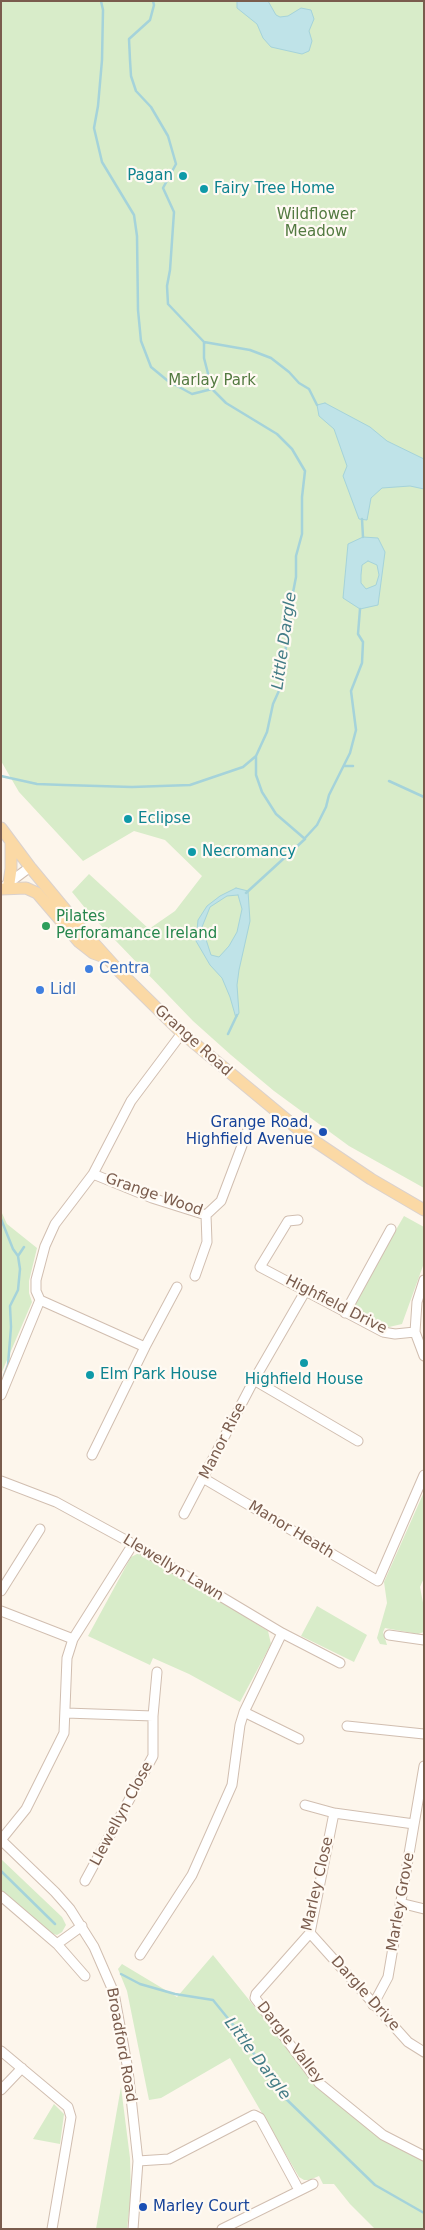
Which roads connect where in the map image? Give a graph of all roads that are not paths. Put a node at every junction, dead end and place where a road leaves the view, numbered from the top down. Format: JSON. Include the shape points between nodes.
{"nodes":[{"id":1,"x":1,"y":828,"type":"edge"},
{"id":2,"x":11,"y":843,"type":"junction"},
{"id":3,"x":30,"y":867,"type":"junction"},
{"id":4,"x":4,"y":887,"type":"edge"},
{"id":5,"x":106,"y":957,"type":"junction"},
{"id":6,"x":182,"y":1032,"type":"junction"},
{"id":7,"x":249,"y":1127,"type":"dead end"},
{"id":8,"x":93,"y":1174,"type":"junction"},
{"id":9,"x":424,"y":1210,"type":"edge"},
{"id":10,"x":206,"y":1215,"type":"junction"},
{"id":11,"x":298,"y":1220,"type":"dead end"},
{"id":12,"x":391,"y":1230,"type":"dead end"},
{"id":13,"x":195,"y":1276,"type":"dead end"},
{"id":14,"x":424,"y":1280,"type":"edge"},
{"id":15,"x":178,"y":1288,"type":"dead end"},
{"id":16,"x":306,"y":1290,"type":"junction"},
{"id":17,"x":421,"y":1294,"type":"edge"},
{"id":18,"x":40,"y":1300,"type":"junction"},
{"id":19,"x":345,"y":1313,"type":"junction"},
{"id":20,"x":415,"y":1332,"type":"junction"},
{"id":21,"x":145,"y":1347,"type":"junction"},
{"id":22,"x":424,"y":1356,"type":"edge"},
{"id":23,"x":254,"y":1380,"type":"junction"},
{"id":24,"x":1,"y":1395,"type":"edge"},
{"id":25,"x":358,"y":1441,"type":"dead end"},
{"id":26,"x":92,"y":1455,"type":"dead end"},
{"id":27,"x":424,"y":1475,"type":"edge"},
{"id":28,"x":204,"y":1478,"type":"junction"},
{"id":29,"x":1,"y":1481,"type":"edge"},
{"id":30,"x":184,"y":1514,"type":"dead end"},
{"id":31,"x":40,"y":1529,"type":"dead end"},
{"id":32,"x":133,"y":1544,"type":"junction"},
{"id":33,"x":1,"y":1591,"type":"edge"},
{"id":34,"x":1,"y":1611,"type":"edge"},
{"id":35,"x":282,"y":1633,"type":"junction"},
{"id":36,"x":390,"y":1635,"type":"dead end"},
{"id":37,"x":73,"y":1639,"type":"junction"},
{"id":38,"x":424,"y":1640,"type":"edge"},
{"id":39,"x":340,"y":1663,"type":"dead end"},
{"id":40,"x":157,"y":1672,"type":"dead end"},
{"id":41,"x":244,"y":1712,"type":"junction"},
{"id":42,"x":66,"y":1713,"type":"junction"},
{"id":43,"x":153,"y":1716,"type":"junction"},
{"id":44,"x":347,"y":1726,"type":"dead end"},
{"id":45,"x":424,"y":1734,"type":"edge"},
{"id":46,"x":299,"y":1739,"type":"dead end"},
{"id":47,"x":424,"y":1766,"type":"edge"},
{"id":48,"x":305,"y":1805,"type":"dead end"},
{"id":49,"x":334,"y":1813,"type":"junction"},
{"id":50,"x":414,"y":1824,"type":"junction"},
{"id":51,"x":1,"y":1840,"type":"edge"},
{"id":52,"x":86,"y":1882,"type":"dead end"},
{"id":53,"x":1,"y":1896,"type":"edge"},
{"id":54,"x":400,"y":1903,"type":"junction"},
{"id":55,"x":424,"y":1909,"type":"edge"},
{"id":56,"x":82,"y":1926,"type":"junction"},
{"id":57,"x":310,"y":1933,"type":"junction"},
{"id":58,"x":57,"y":1944,"type":"junction"},
{"id":59,"x":140,"y":1955,"type":"dead end"},
{"id":60,"x":85,"y":1976,"type":"dead end"},
{"id":61,"x":255,"y":1998,"type":"joint"},
{"id":62,"x":373,"y":2004,"type":"junction"},
{"id":63,"x":1,"y":2051,"type":"edge"},
{"id":64,"x":424,"y":2052,"type":"edge"},
{"id":65,"x":22,"y":2068,"type":"junction"},
{"id":66,"x":1,"y":2090,"type":"edge"},
{"id":67,"x":424,"y":2156,"type":"edge"},
{"id":68,"x":138,"y":2161,"type":"junction"},
{"id":69,"x":313,"y":2184,"type":"dead end"},
{"id":70,"x":298,"y":2190,"type":"junction"},
{"id":71,"x":52,"y":2229,"type":"edge"},
{"id":72,"x":134,"y":2229,"type":"edge"},
{"id":73,"x":222,"y":2229,"type":"edge"}],
"edges":[{"from":1,"to":2,"type":"main road","name":"Grange Road"},
{"from":2,"to":3,"type":"main road","name":"Grange Road"},
{"from":2,"to":4,"type":"main road","via":[[11,869]]},
{"from":3,"to":4,"type":"street"},
{"from":3,"to":5,"type":"main road","name":"Grange Road"},
{"from":4,"to":5,"type":"main road","via":[[32,890],[79,942],[92,953]]},
{"from":5,"to":6,"type":"main road","name":"Grange Road"},
{"from":6,"to":8,"type":"street","name":"Grange Wood","via":[[132,1101]]},
{"from":6,"to":9,"type":"main road","name":"Grange Road","via":[[304,1134]]},
{"from":7,"to":10,"type":"street","name":"Grange Wood","via":[[221,1201]]},
{"from":8,"to":10,"type":"street","name":"Grange Wood"},
{"from":8,"to":18,"type":"street","name":"Grange Wood","via":[[55,1224],[44,1246],[36,1280]]},
{"from":10,"to":13,"type":"street","via":[[207,1242]]},
{"from":11,"to":16,"type":"street","name":"Highfield Drive","via":[[288,1221],[260,1267]]},
{"from":12,"to":19,"type":"street"},
{"from":14,"to":17,"type":"street"},
{"from":15,"to":21,"type":"street"},
{"from":16,"to":19,"type":"street","name":"Highfield Drive"},
{"from":16,"to":23,"type":"street","name":"Manor Rise"},
{"from":17,"to":20,"type":"street"},
{"from":18,"to":21,"type":"street"},
{"from":18,"to":24,"type":"street"},
{"from":19,"to":20,"type":"street","name":"Highfield Drive","via":[[383,1332]]},
{"from":20,"to":22,"type":"street"},
{"from":21,"to":26,"type":"street"},
{"from":23,"to":25,"type":"street"},
{"from":23,"to":28,"type":"street","name":"Manor Rise"},
{"from":27,"to":28,"type":"street","name":"Manor Heath","via":[[378,1581]]},
{"from":28,"to":30,"type":"street","name":"Manor Rise"},
{"from":29,"to":32,"type":"street","name":"Llewellyn Lawn","via":[[56,1502]]},
{"from":31,"to":33,"type":"street"},
{"from":32,"to":35,"type":"street","name":"Llewellyn Lawn"},
{"from":32,"to":37,"type":"street"},
{"from":34,"to":37,"type":"street"},
{"from":35,"to":39,"type":"street","name":"Llewellyn Lawn"},
{"from":35,"to":41,"type":"street"},
{"from":36,"to":38,"type":"street"},
{"from":37,"to":42,"type":"street","via":[[67,1658]]},
{"from":40,"to":43,"type":"street","name":"Llewellyn Close"},
{"from":41,"to":46,"type":"street"},
{"from":41,"to":59,"type":"street","via":[[232,1785],[192,1876]]},
{"from":42,"to":43,"type":"street"},
{"from":42,"to":51,"type":"street","via":[[64,1733],[26,1809]]},
{"from":43,"to":52,"type":"street","name":"Llewellyn Close","via":[[150,1764]]},
{"from":44,"to":45,"type":"street"},
{"from":47,"to":50,"type":"street","name":"Marley Grove"},
{"from":48,"to":49,"type":"street"},
{"from":49,"to":50,"type":"street"},
{"from":49,"to":57,"type":"street","name":"Marley Close"},
{"from":50,"to":54,"type":"street","name":"Marley Grove"},
{"from":51,"to":56,"type":"street","name":"Broadford Road","via":[[55,1892]]},
{"from":53,"to":58,"type":"street"},
{"from":54,"to":55,"type":"street"},
{"from":54,"to":62,"type":"street","name":"Marley Grove","via":[[388,1977]]},
{"from":56,"to":58,"type":"street"},
{"from":56,"to":68,"type":"street","name":"Broadford Road","via":[[114,1993],[128,2070]]},
{"from":57,"to":61,"type":"street","name":"Marley Close"},
{"from":57,"to":62,"type":"street","name":"Dargle Drive"},
{"from":58,"to":60,"type":"street"},
{"from":61,"to":67,"type":"street","name":"Dargle Valley","via":[[319,2083],[383,2135]]},
{"from":62,"to":64,"type":"street","name":"Dargle Drive","via":[[408,2042]]},
{"from":63,"to":65,"type":"street"},
{"from":65,"to":66,"type":"street"},
{"from":65,"to":71,"type":"street","via":[[68,2107],[71,2117]]},
{"from":68,"to":70,"type":"street","via":[[174,2157],[254,2115],[260,2118]]},
{"from":68,"to":72,"type":"street","name":"Broadford Road"},
{"from":69,"to":70,"type":"street"},
{"from":70,"to":73,"type":"street"}]}
